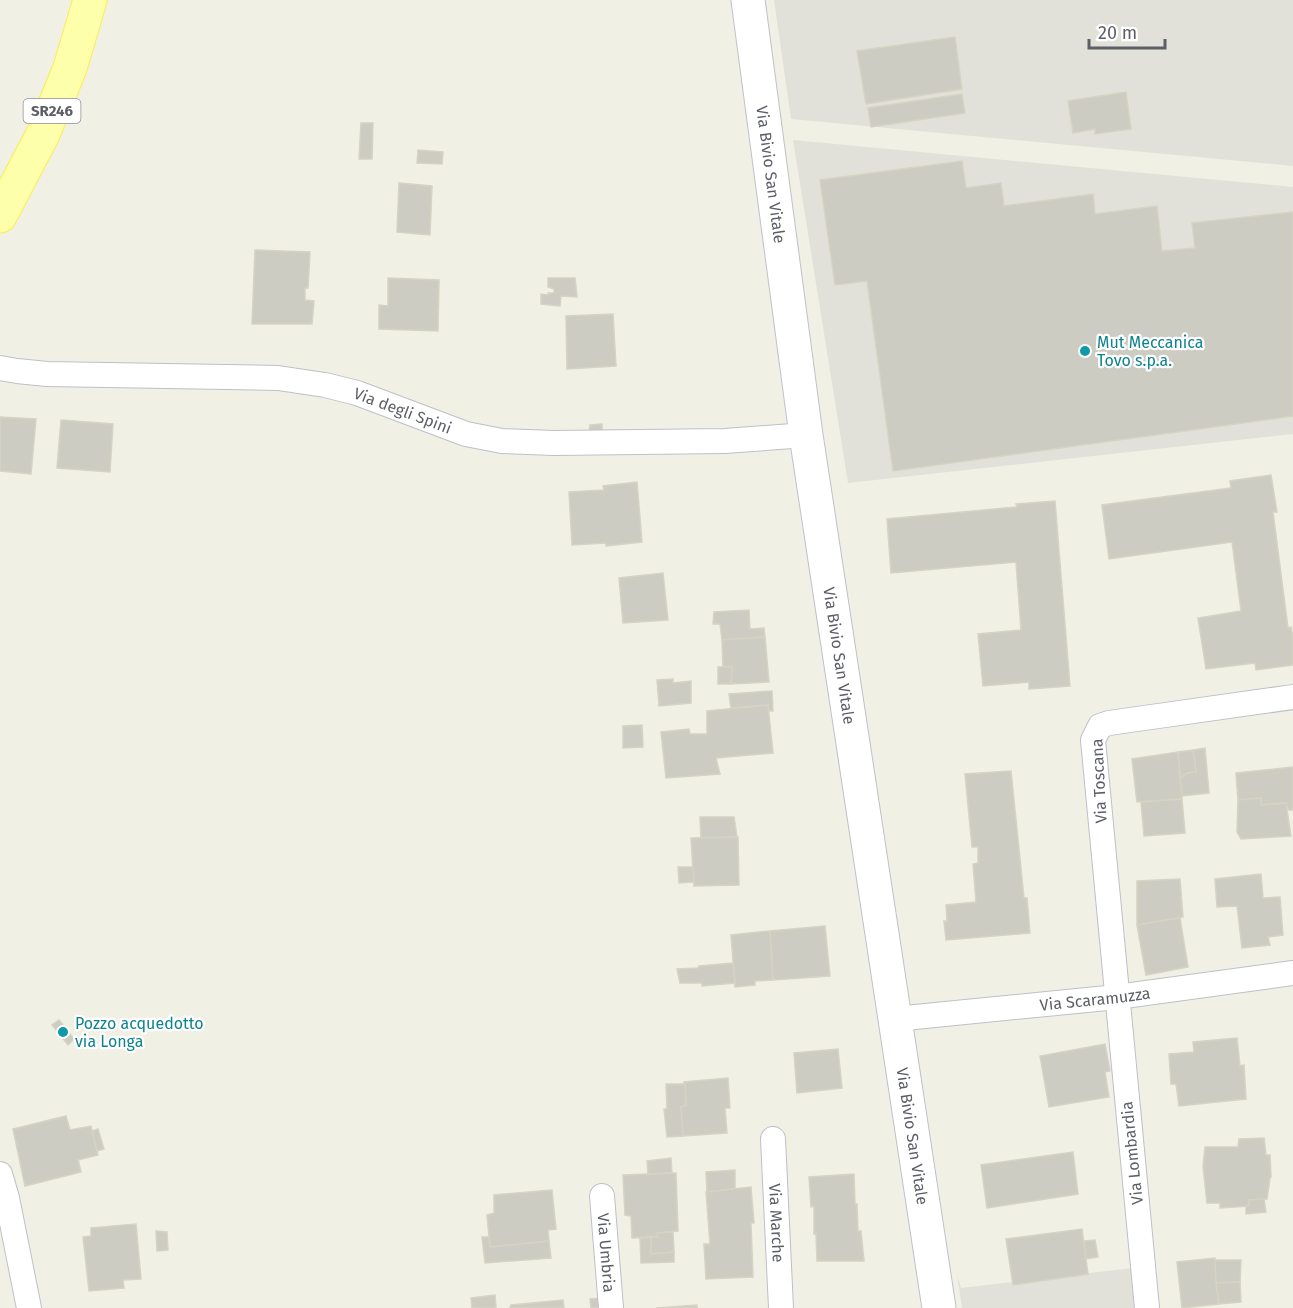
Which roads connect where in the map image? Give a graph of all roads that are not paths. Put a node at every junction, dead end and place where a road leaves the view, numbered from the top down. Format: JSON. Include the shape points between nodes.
{"nodes":[{"id":1,"x":90,"y":0,"type":"edge"},
{"id":2,"x":748,"y":0,"type":"edge"},
{"id":3,"x":0,"y":216,"type":"edge"},
{"id":4,"x":0,"y":368,"type":"edge"},
{"id":5,"x":806,"y":435,"type":"junction"},
{"id":6,"x":1293,"y":697,"type":"edge"},
{"id":7,"x":1293,"y":973,"type":"edge"},
{"id":8,"x":1117,"y":997,"type":"junction"},
{"id":9,"x":896,"y":1019,"type":"junction"},
{"id":10,"x":773,"y":1139,"type":"dead end"},
{"id":11,"x":0,"y":1174,"type":"edge"},
{"id":12,"x":602,"y":1196,"type":"dead end"},
{"id":13,"x":29,"y":1308,"type":"edge"},
{"id":14,"x":611,"y":1308,"type":"edge"},
{"id":15,"x":781,"y":1308,"type":"edge"},
{"id":16,"x":939,"y":1308,"type":"edge"},
{"id":17,"x":1147,"y":1308,"type":"edge"}],
"edges":[{"from":1,"to":3,"type":"main road","number":"SR246","via":[[70,68],[43,134]]},
{"from":2,"to":5,"type":"main road","name":"Via Bivio San Vitale"},
{"from":4,"to":5,"type":"street","name":"Via degli Spini","via":[[47,374],[278,378],[357,393],[466,434],[502,441],[724,441]]},
{"from":5,"to":9,"type":"main road","name":"Via Bivio San Vitale"},
{"from":6,"to":8,"type":"street","name":"Via Toscana","via":[[1100,726],[1093,740]]},
{"from":7,"to":8,"type":"street","name":"Via Scaramuzza"},
{"from":8,"to":9,"type":"street","name":"Via Scaramuzza"},
{"from":8,"to":17,"type":"street","name":"Via Lombardia"},
{"from":9,"to":16,"type":"main road","name":"Via Bivio San Vitale"},
{"from":10,"to":15,"type":"street","name":"Via Marche"},
{"from":11,"to":13,"type":"street"},
{"from":12,"to":14,"type":"street","name":"Via Umbria"}]}
